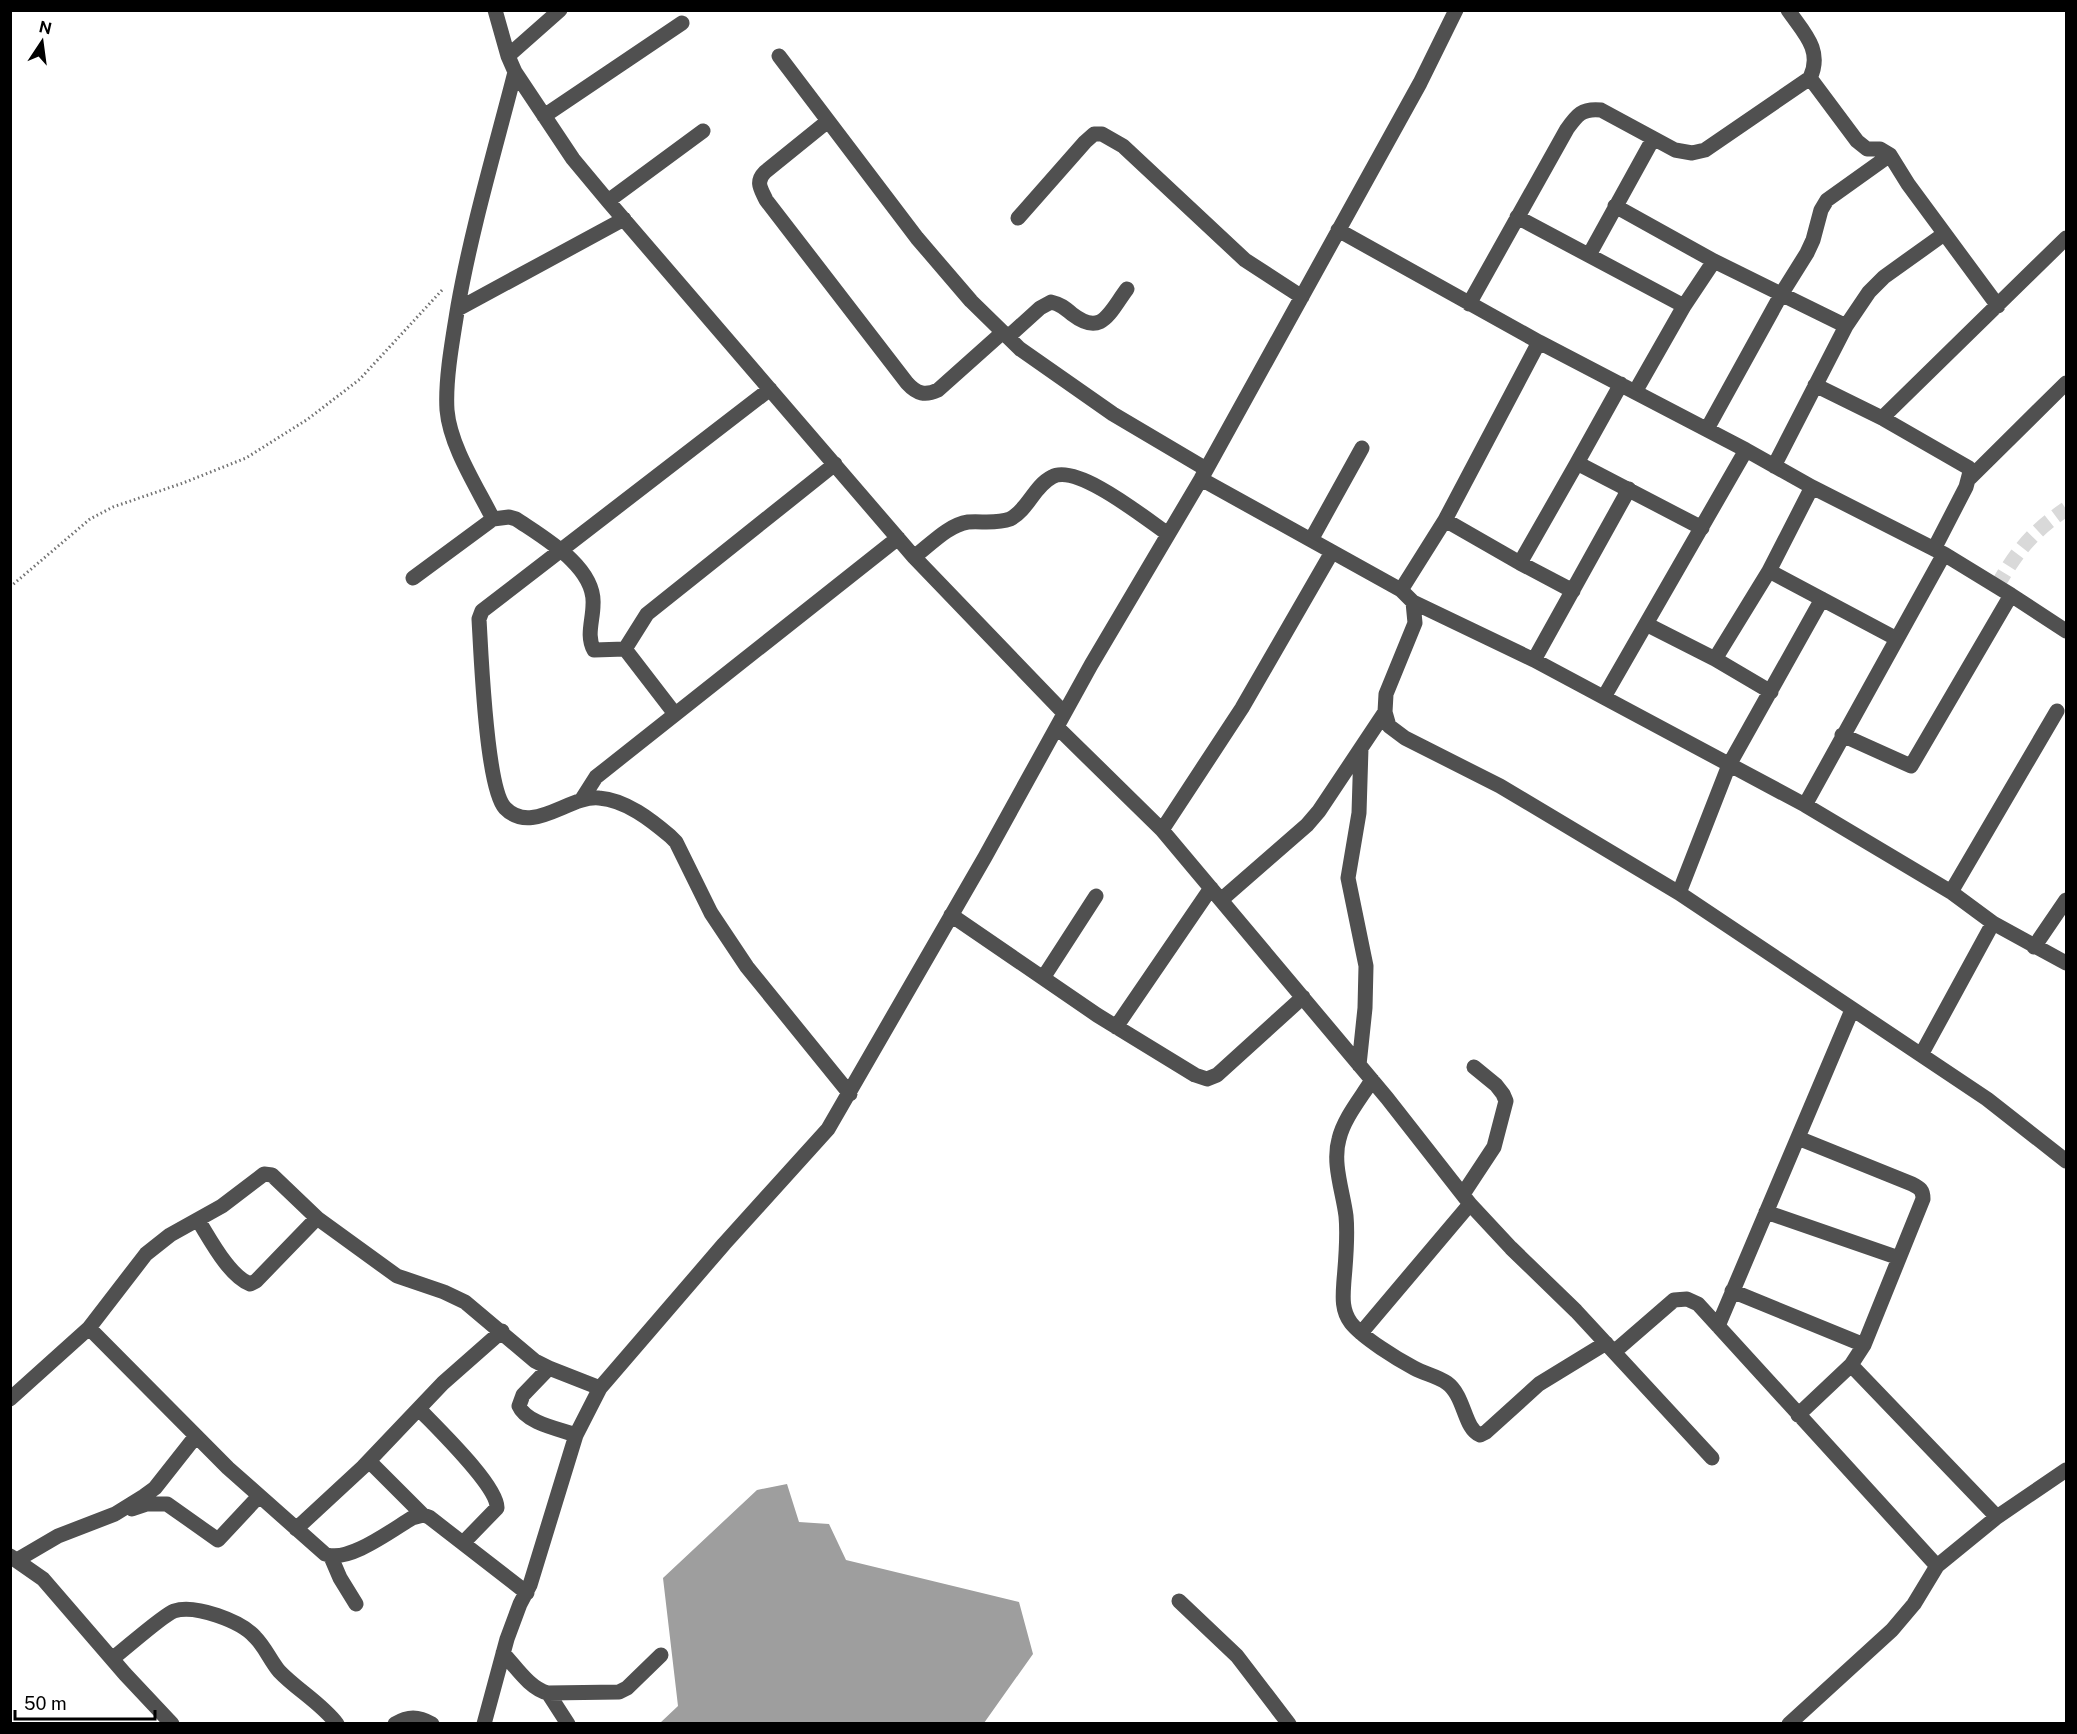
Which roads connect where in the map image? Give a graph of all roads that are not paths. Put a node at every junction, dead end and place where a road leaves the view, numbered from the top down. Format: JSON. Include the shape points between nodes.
{"nodes":[{"id":1,"x":495,"y":10,"type":"edge"},
{"id":2,"x":560,"y":10,"type":"edge"},
{"id":3,"x":1456,"y":10,"type":"edge"},
{"id":4,"x":1788,"y":10,"type":"edge"},
{"id":5,"x":682,"y":23,"type":"dead end"},
{"id":6,"x":508,"y":56,"type":"junction"},
{"id":7,"x":779,"y":56,"type":"dead end"},
{"id":8,"x":515,"y":72,"type":"junction"},
{"id":9,"x":1810,"y":78,"type":"junction"},
{"id":10,"x":544,"y":116,"type":"junction"},
{"id":11,"x":828,"y":121,"type":"junction"},
{"id":12,"x":704,"y":131,"type":"dead end"},
{"id":13,"x":1653,"y":139,"type":"junction"},
{"id":14,"x":1890,"y":156,"type":"junction"},
{"id":15,"x":608,"y":201,"type":"junction"},
{"id":16,"x":1616,"y":206,"type":"junction"},
{"id":17,"x":1517,"y":217,"type":"junction"},
{"id":18,"x":1018,"y":218,"type":"dead end"},
{"id":19,"x":624,"y":219,"type":"junction"},
{"id":20,"x":1338,"y":230,"type":"junction"},
{"id":21,"x":1944,"y":234,"type":"junction"},
{"id":22,"x":2067,"y":238,"type":"edge"},
{"id":23,"x":1589,"y":255,"type":"junction"},
{"id":24,"x":1714,"y":261,"type":"junction"},
{"id":25,"x":1127,"y":290,"type":"dead end"},
{"id":26,"x":1782,"y":293,"type":"junction"},
{"id":27,"x":1302,"y":297,"type":"junction"},
{"id":28,"x":1469,"y":304,"type":"junction"},
{"id":29,"x":1684,"y":306,"type":"junction"},
{"id":30,"x":1998,"y":306,"type":"junction"},
{"id":31,"x":458,"y":309,"type":"junction"},
{"id":32,"x":1846,"y":326,"type":"junction"},
{"id":33,"x":1006,"y":335,"type":"junction"},
{"id":34,"x":1539,"y":342,"type":"junction"},
{"id":35,"x":2067,"y":383,"type":"edge"},
{"id":36,"x":1815,"y":385,"type":"junction"},
{"id":37,"x":1628,"y":388,"type":"junction"},
{"id":38,"x":770,"y":389,"type":"junction"},
{"id":39,"x":1882,"y":418,"type":"junction"},
{"id":40,"x":1707,"y":429,"type":"junction"},
{"id":41,"x":1362,"y":448,"type":"dead end"},
{"id":42,"x":1746,"y":450,"type":"junction"},
{"id":43,"x":1576,"y":463,"type":"junction"},
{"id":44,"x":835,"y":464,"type":"junction"},
{"id":45,"x":1774,"y":466,"type":"junction"},
{"id":46,"x":1204,"y":474,"type":"junction"},
{"id":47,"x":1970,"y":478,"type":"junction"},
{"id":48,"x":1812,"y":487,"type":"junction"},
{"id":49,"x":1629,"y":489,"type":"junction"},
{"id":50,"x":493,"y":519,"type":"junction"},
{"id":51,"x":1445,"y":520,"type":"junction"},
{"id":52,"x":1702,"y":528,"type":"junction"},
{"id":53,"x":1168,"y":534,"type":"junction"},
{"id":54,"x":898,"y":538,"type":"junction"},
{"id":55,"x":1311,"y":540,"type":"junction"},
{"id":56,"x":561,"y":550,"type":"junction"},
{"id":57,"x":1332,"y":552,"type":"junction"},
{"id":58,"x":1939,"y":552,"type":"junction"},
{"id":59,"x":914,"y":557,"type":"junction"},
{"id":60,"x":1520,"y":563,"type":"junction"},
{"id":61,"x":1769,"y":571,"type":"junction"},
{"id":62,"x":413,"y":578,"type":"dead end"},
{"id":63,"x":1401,"y":590,"type":"junction"},
{"id":64,"x":1573,"y":591,"type":"junction"},
{"id":65,"x":2011,"y":595,"type":"junction"},
{"id":66,"x":1822,"y":599,"type":"junction"},
{"id":67,"x":1413,"y":602,"type":"junction"},
{"id":68,"x":1646,"y":624,"type":"junction"},
{"id":69,"x":2067,"y":631,"type":"edge"},
{"id":70,"x":1897,"y":639,"type":"junction"},
{"id":71,"x":625,"y":650,"type":"junction"},
{"id":72,"x":1715,"y":659,"type":"junction"},
{"id":73,"x":1534,"y":660,"type":"junction"},
{"id":74,"x":1771,"y":692,"type":"junction"},
{"id":75,"x":1604,"y":697,"type":"junction"},
{"id":76,"x":2057,"y":711,"type":"dead end"},
{"id":77,"x":1384,"y":712,"type":"junction"},
{"id":78,"x":1064,"y":713,"type":"junction"},
{"id":79,"x":675,"y":714,"type":"junction"},
{"id":80,"x":1057,"y":727,"type":"junction"},
{"id":81,"x":1842,"y":735,"type":"junction"},
{"id":82,"x":1361,"y":748,"type":"junction"},
{"id":83,"x":1730,"y":765,"type":"junction"},
{"id":84,"x":582,"y":799,"type":"junction"},
{"id":85,"x":1804,"y":806,"type":"junction"},
{"id":86,"x":1162,"y":830,"type":"junction"},
{"id":87,"x":1951,"y":892,"type":"junction"},
{"id":88,"x":1679,"y":893,"type":"junction"},
{"id":89,"x":1216,"y":894,"type":"junction"},
{"id":90,"x":1096,"y":896,"type":"dead end"},
{"id":91,"x":2067,"y":900,"type":"edge"},
{"id":92,"x":951,"y":915,"type":"junction"},
{"id":93,"x":1993,"y":923,"type":"junction"},
{"id":94,"x":2034,"y":946,"type":"junction"},
{"id":95,"x":2067,"y":963,"type":"edge"},
{"id":96,"x":1044,"y":978,"type":"junction"},
{"id":97,"x":1303,"y":997,"type":"junction"},
{"id":98,"x":1852,"y":1010,"type":"junction"},
{"id":99,"x":1116,"y":1027,"type":"junction"},
{"id":100,"x":1921,"y":1056,"type":"junction"},
{"id":101,"x":1359,"y":1065,"type":"junction"},
{"id":102,"x":1474,"y":1067,"type":"dead end"},
{"id":103,"x":1372,"y":1080,"type":"junction"},
{"id":104,"x":850,"y":1094,"type":"junction"},
{"id":105,"x":1798,"y":1138,"type":"junction"},
{"id":106,"x":2067,"y":1161,"type":"edge"},
{"id":107,"x":1466,"y":1199,"type":"junction"},
{"id":108,"x":1766,"y":1212,"type":"junction"},
{"id":109,"x":317,"y":1218,"type":"junction"},
{"id":110,"x":198,"y":1220,"type":"junction"},
{"id":111,"x":1899,"y":1258,"type":"junction"},
{"id":112,"x":1732,"y":1292,"type":"junction"},
{"id":113,"x":1718,"y":1326,"type":"junction"},
{"id":114,"x":89,"y":1328,"type":"junction"},
{"id":115,"x":502,"y":1331,"type":"junction"},
{"id":116,"x":1361,"y":1334,"type":"junction"},
{"id":117,"x":1864,"y":1345,"type":"junction"},
{"id":118,"x":1610,"y":1348,"type":"junction"},
{"id":119,"x":1851,"y":1365,"type":"junction"},
{"id":120,"x":549,"y":1368,"type":"junction"},
{"id":121,"x":600,"y":1388,"type":"junction"},
{"id":122,"x":10,"y":1399,"type":"edge"},
{"id":123,"x":419,"y":1409,"type":"junction"},
{"id":124,"x":1798,"y":1415,"type":"junction"},
{"id":125,"x":196,"y":1436,"type":"junction"},
{"id":126,"x":576,"y":1436,"type":"junction"},
{"id":127,"x":1712,"y":1458,"type":"dead end"},
{"id":128,"x":369,"y":1461,"type":"junction"},
{"id":129,"x":2067,"y":1470,"type":"edge"},
{"id":130,"x":259,"y":1496,"type":"junction"},
{"id":131,"x":115,"y":1514,"type":"junction"},
{"id":132,"x":423,"y":1515,"type":"junction"},
{"id":133,"x":1997,"y":1516,"type":"junction"},
{"id":134,"x":296,"y":1529,"type":"junction"},
{"id":135,"x":463,"y":1543,"type":"junction"},
{"id":136,"x":331,"y":1557,"type":"junction"},
{"id":137,"x":14,"y":1558,"type":"edge"},
{"id":138,"x":1937,"y":1566,"type":"junction"},
{"id":139,"x":527,"y":1593,"type":"junction"},
{"id":140,"x":1179,"y":1601,"type":"dead end"},
{"id":141,"x":356,"y":1604,"type":"dead end"},
{"id":142,"x":503,"y":1653,"type":"junction"},
{"id":143,"x":661,"y":1655,"type":"dead end"},
{"id":144,"x":112,"y":1659,"type":"junction"},
{"id":145,"x":548,"y":1693,"type":"junction"},
{"id":146,"x":172,"y":1724,"type":"edge"},
{"id":147,"x":337,"y":1724,"type":"edge"},
{"id":148,"x":395,"y":1724,"type":"edge"},
{"id":149,"x":432,"y":1724,"type":"edge"},
{"id":150,"x":484,"y":1724,"type":"edge"},
{"id":151,"x":568,"y":1724,"type":"edge"},
{"id":152,"x":1290,"y":1724,"type":"edge"},
{"id":153,"x":1789,"y":1724,"type":"edge"}],
"edges":[{"from":1,"to":6,"type":"street"},
{"from":2,"to":6,"type":"street"},
{"from":3,"to":20,"type":"street"},
{"from":4,"to":9,"type":"street","via":[[1815,53],[1816,67]]},
{"from":5,"to":10,"type":"street"},
{"from":6,"to":8,"type":"street"},
{"from":7,"to":11,"type":"street"},
{"from":8,"to":10,"type":"street"},
{"from":8,"to":31,"type":"street"},
{"from":9,"to":13,"type":"street","via":[[1705,150],[1684,153]]},
{"from":9,"to":14,"type":"street","via":[[1857,141],[1867,149],[1880,149]]},
{"from":10,"to":15,"type":"street"},
{"from":11,"to":33,"type":"street","via":[[917,238]]},
{"from":11,"to":33,"type":"street","via":[[765,172],[758,183],[766,200],[907,383],[922,394],[938,390]]},
{"from":12,"to":15,"type":"street"},
{"from":13,"to":16,"type":"street"},
{"from":13,"to":17,"type":"street","via":[[1601,110],[1589,109],[1577,115]]},
{"from":14,"to":21,"type":"street"},
{"from":14,"to":26,"type":"street","via":[[1827,200],[1807,253]]},
{"from":15,"to":19,"type":"street"},
{"from":16,"to":23,"type":"street"},
{"from":16,"to":24,"type":"street"},
{"from":17,"to":23,"type":"street"},
{"from":17,"to":28,"type":"street"},
{"from":18,"to":27,"type":"street","via":[[1085,142],[1094,134],[1102,134],[1123,146],[1245,260]]},
{"from":19,"to":31,"type":"street"},
{"from":19,"to":38,"type":"street"},
{"from":20,"to":27,"type":"street"},
{"from":20,"to":28,"type":"street"},
{"from":21,"to":30,"type":"street"},
{"from":21,"to":32,"type":"street","via":[[1869,292]]},
{"from":22,"to":30,"type":"street"},
{"from":23,"to":29,"type":"street"},
{"from":24,"to":26,"type":"street"},
{"from":24,"to":29,"type":"street"},
{"from":25,"to":33,"type":"street","via":[[1099,323],[1086,323],[1052,302]]},
{"from":26,"to":32,"type":"street"},
{"from":26,"to":40,"type":"street"},
{"from":27,"to":46,"type":"street"},
{"from":28,"to":34,"type":"street"},
{"from":29,"to":37,"type":"street"},
{"from":30,"to":39,"type":"street"},
{"from":31,"to":50,"type":"street","via":[[447,410],[461,455]]},
{"from":32,"to":36,"type":"street"},
{"from":33,"to":46,"type":"street","via":[[1027,354]]},
{"from":34,"to":37,"type":"street"},
{"from":34,"to":51,"type":"street"},
{"from":35,"to":47,"type":"street"},
{"from":36,"to":39,"type":"street"},
{"from":36,"to":45,"type":"street"},
{"from":37,"to":40,"type":"street"},
{"from":37,"to":43,"type":"street"},
{"from":38,"to":44,"type":"street"},
{"from":38,"to":56,"type":"street"},
{"from":39,"to":47,"type":"street","via":[[1964,464]]},
{"from":40,"to":42,"type":"street"},
{"from":41,"to":55,"type":"street"},
{"from":42,"to":45,"type":"street"},
{"from":42,"to":52,"type":"street"},
{"from":43,"to":49,"type":"street"},
{"from":43,"to":60,"type":"street"},
{"from":44,"to":54,"type":"street"},
{"from":44,"to":71,"type":"street","via":[[647,614]]},
{"from":45,"to":48,"type":"street"},
{"from":46,"to":53,"type":"street"},
{"from":46,"to":55,"type":"street"},
{"from":47,"to":58,"type":"street"},
{"from":48,"to":58,"type":"street"},
{"from":48,"to":61,"type":"street"},
{"from":49,"to":52,"type":"street"},
{"from":49,"to":64,"type":"street"},
{"from":50,"to":56,"type":"street","via":[[516,519]]},
{"from":50,"to":62,"type":"street"},
{"from":51,"to":60,"type":"street"},
{"from":51,"to":63,"type":"street"},
{"from":52,"to":68,"type":"street"},
{"from":53,"to":59,"type":"street","via":[[1093,484],[1066,474],[1045,482],[1016,516],[956,526]]},
{"from":53,"to":78,"type":"street"},
{"from":54,"to":59,"type":"street"},
{"from":54,"to":79,"type":"street"},
{"from":55,"to":57,"type":"street"},
{"from":56,"to":71,"type":"street","via":[[578,567],[593,592],[590,643],[594,650]]},
{"from":56,"to":84,"type":"street","via":[[482,611],[482,673],[493,781],[505,807],[529,818]]},
{"from":57,"to":63,"type":"street"},
{"from":57,"to":86,"type":"street","via":[[1242,708]]},
{"from":58,"to":65,"type":"street"},
{"from":58,"to":70,"type":"street"},
{"from":59,"to":78,"type":"street"},
{"from":60,"to":64,"type":"street"},
{"from":61,"to":66,"type":"street"},
{"from":61,"to":72,"type":"street"},
{"from":63,"to":67,"type":"street"},
{"from":64,"to":73,"type":"street"},
{"from":65,"to":69,"type":"street"},
{"from":65,"to":81,"type":"street","via":[[1911,766]]},
{"from":66,"to":70,"type":"street"},
{"from":66,"to":74,"type":"street"},
{"from":67,"to":73,"type":"street"},
{"from":67,"to":77,"type":"street","via":[[1415,623],[1386,694]]},
{"from":68,"to":72,"type":"street"},
{"from":68,"to":75,"type":"street"},
{"from":70,"to":81,"type":"street"},
{"from":71,"to":79,"type":"street"},
{"from":72,"to":74,"type":"street"},
{"from":73,"to":75,"type":"street"},
{"from":74,"to":83,"type":"street"},
{"from":75,"to":83,"type":"street"},
{"from":76,"to":87,"type":"street"},
{"from":77,"to":82,"type":"street"},
{"from":77,"to":88,"type":"street","via":[[1389,726],[1405,738],[1500,786]]},
{"from":78,"to":80,"type":"street"},
{"from":79,"to":84,"type":"street","via":[[596,777]]},
{"from":80,"to":86,"type":"street"},
{"from":80,"to":92,"type":"street"},
{"from":81,"to":85,"type":"street"},
{"from":82,"to":89,"type":"street","via":[[1307,825]]},
{"from":82,"to":101,"type":"street","via":[[1359,813],[1348,878],[1366,975]]},
{"from":83,"to":85,"type":"street"},
{"from":83,"to":88,"type":"street"},
{"from":84,"to":104,"type":"street","via":[[597,797],[629,807],[676,842],[711,913],[747,967]]},
{"from":85,"to":87,"type":"street"},
{"from":86,"to":89,"type":"street"},
{"from":87,"to":93,"type":"street"},
{"from":88,"to":98,"type":"street"},
{"from":89,"to":97,"type":"street"},
{"from":89,"to":99,"type":"street"},
{"from":90,"to":96,"type":"street"},
{"from":91,"to":94,"type":"street"},
{"from":92,"to":96,"type":"street"},
{"from":92,"to":104,"type":"street"},
{"from":93,"to":94,"type":"street"},
{"from":93,"to":100,"type":"street"},
{"from":94,"to":95,"type":"street"},
{"from":96,"to":99,"type":"street"},
{"from":97,"to":99,"type":"street","via":[[1217,1075],[1207,1078],[1195,1075]]},
{"from":97,"to":101,"type":"street"},
{"from":98,"to":100,"type":"street"},
{"from":98,"to":105,"type":"street"},
{"from":100,"to":106,"type":"street","via":[[1987,1099]]},
{"from":101,"to":103,"type":"street"},
{"from":102,"to":107,"type":"street","via":[[1496,1085],[1506,1101],[1494,1147]]},
{"from":103,"to":107,"type":"street"},
{"from":103,"to":116,"type":"street","via":[[1341,1131],[1337,1151],[1347,1244],[1343,1303],[1346,1315]]},
{"from":104,"to":121,"type":"street","via":[[828,1129]]},
{"from":105,"to":108,"type":"street"},
{"from":105,"to":111,"type":"street","via":[[1920,1188],[1923,1199]]},
{"from":107,"to":116,"type":"street"},
{"from":107,"to":118,"type":"street"},
{"from":108,"to":111,"type":"street"},
{"from":108,"to":112,"type":"street"},
{"from":109,"to":110,"type":"street","via":[[272,1175],[264,1174]]},
{"from":109,"to":110,"type":"street","via":[[250,1284],[228,1265]]},
{"from":109,"to":115,"type":"street","via":[[396,1276],[465,1302]]},
{"from":110,"to":114,"type":"street","via":[[146,1254]]},
{"from":111,"to":117,"type":"street"},
{"from":112,"to":113,"type":"street"},
{"from":112,"to":117,"type":"street"},
{"from":113,"to":118,"type":"street","via":[[1698,1304],[1687,1299],[1674,1300]]},
{"from":113,"to":124,"type":"street"},
{"from":114,"to":122,"type":"street"},
{"from":114,"to":125,"type":"street"},
{"from":115,"to":120,"type":"street"},
{"from":115,"to":123,"type":"street"},
{"from":116,"to":118,"type":"street","via":[[1452,1387],[1470,1427],[1480,1435],[1539,1384]]},
{"from":117,"to":119,"type":"street"},
{"from":118,"to":127,"type":"street"},
{"from":119,"to":124,"type":"street"},
{"from":119,"to":133,"type":"street"},
{"from":120,"to":121,"type":"street"},
{"from":120,"to":126,"type":"street","via":[[523,1395],[519,1406],[528,1418]]},
{"from":121,"to":126,"type":"street"},
{"from":123,"to":128,"type":"street"},
{"from":123,"to":135,"type":"street","via":[[475,1469],[497,1501],[497,1508]]},
{"from":124,"to":138,"type":"street"},
{"from":125,"to":130,"type":"street"},
{"from":125,"to":131,"type":"street","via":[[155,1488]]},
{"from":126,"to":139,"type":"street"},
{"from":128,"to":132,"type":"street"},
{"from":128,"to":134,"type":"street"},
{"from":129,"to":133,"type":"street"},
{"from":130,"to":131,"type":"street","via":[[218,1540],[166,1504],[147,1504]]},
{"from":130,"to":134,"type":"street"},
{"from":131,"to":137,"type":"street"},
{"from":132,"to":135,"type":"street"},
{"from":132,"to":136,"type":"street","via":[[351,1553]]},
{"from":133,"to":138,"type":"street"},
{"from":134,"to":136,"type":"street"},
{"from":135,"to":139,"type":"street"},
{"from":136,"to":141,"type":"street"},
{"from":137,"to":144,"type":"street","via":[[44,1579]]},
{"from":138,"to":153,"type":"street","via":[[1914,1604],[1892,1630]]},
{"from":139,"to":142,"type":"street"},
{"from":140,"to":152,"type":"street","via":[[1237,1656]]},
{"from":142,"to":145,"type":"street","via":[[533,1685]]},
{"from":142,"to":150,"type":"street"},
{"from":143,"to":145,"type":"street","via":[[619,1692]]},
{"from":144,"to":146,"type":"street"},
{"from":144,"to":147,"type":"street","via":[[174,1611],[210,1614],[244,1626],[279,1670]]},
{"from":145,"to":151,"type":"street"},
{"from":148,"to":149,"type":"street","via":[[405,1718],[417,1718]]}]}
